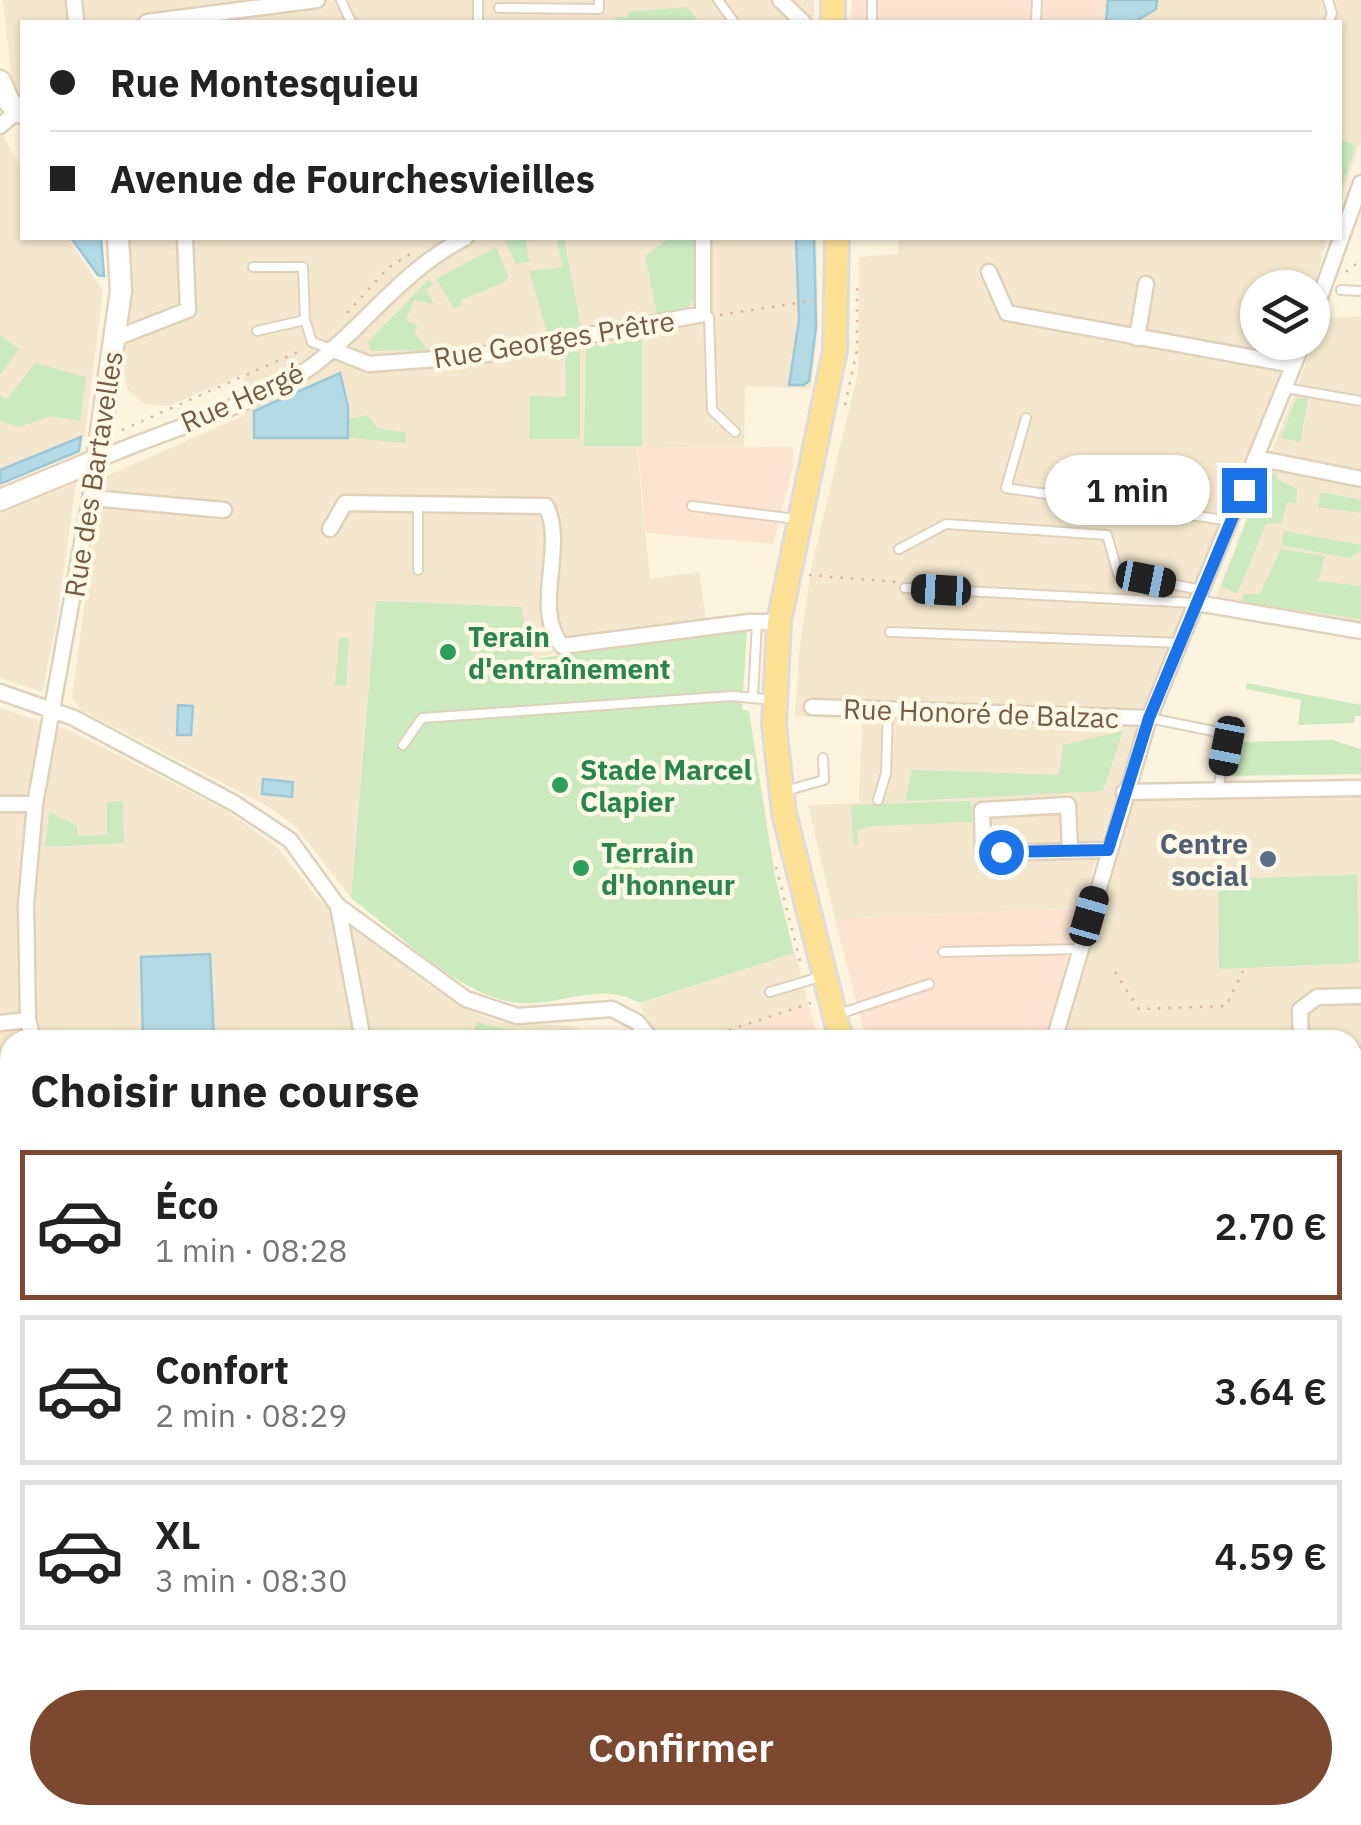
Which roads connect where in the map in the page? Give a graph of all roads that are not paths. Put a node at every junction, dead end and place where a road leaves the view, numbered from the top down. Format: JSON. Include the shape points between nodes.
{"nodes":[{"id":1,"x":317,"y":0,"type":"edge"},
{"id":2,"x":599,"y":0,"type":"edge"},
{"id":3,"x":780,"y":0,"type":"edge"},
{"id":4,"x":498,"y":8,"type":"dead end"},
{"id":5,"x":162,"y":20,"type":"edge"},
{"id":6,"x":801,"y":20,"type":"edge"},
{"id":7,"x":0,"y":81,"type":"edge"},
{"id":8,"x":20,"y":112,"type":"edge"},
{"id":9,"x":0,"y":126,"type":"edge"},
{"id":10,"x":1361,"y":183,"type":"edge"},
{"id":11,"x":1350,"y":216,"type":"edge"},
{"id":12,"x":118,"y":240,"type":"edge"},
{"id":13,"x":185,"y":240,"type":"edge"},
{"id":14,"x":462,"y":240,"type":"edge"},
{"id":15,"x":703,"y":240,"type":"edge"},
{"id":16,"x":836,"y":240,"type":"edge"},
{"id":17,"x":1341,"y":240,"type":"edge"},
{"id":18,"x":254,"y":267,"type":"dead end"},
{"id":19,"x":1330,"y":271,"type":"edge"},
{"id":20,"x":988,"y":272,"type":"dead end"},
{"id":21,"x":1146,"y":284,"type":"dead end"},
{"id":22,"x":1341,"y":290,"type":"dead end"},
{"id":23,"x":1361,"y":291,"type":"edge"},
{"id":24,"x":706,"y":315,"type":"junction"},
{"id":25,"x":305,"y":320,"type":"junction"},
{"id":26,"x":257,"y":331,"type":"dead end"},
{"id":27,"x":116,"y":338,"type":"junction"},
{"id":28,"x":1136,"y":338,"type":"junction"},
{"id":29,"x":331,"y":349,"type":"junction"},
{"id":30,"x":1296,"y":360,"type":"edge"},
{"id":31,"x":1294,"y":366,"type":"junction"},
{"id":32,"x":1285,"y":388,"type":"junction"},
{"id":33,"x":1361,"y":401,"type":"edge"},
{"id":34,"x":1026,"y":418,"type":"dead end"},
{"id":35,"x":734,"y":432,"type":"dead end"},
{"id":36,"x":1257,"y":458,"type":"junction"},
{"id":37,"x":97,"y":460,"type":"junction"},
{"id":38,"x":1361,"y":479,"type":"edge"},
{"id":39,"x":91,"y":498,"type":"junction"},
{"id":40,"x":0,"y":500,"type":"edge"},
{"id":41,"x":418,"y":503,"type":"junction"},
{"id":42,"x":692,"y":506,"type":"dead end"},
{"id":43,"x":224,"y":510,"type":"dead end"},
{"id":44,"x":800,"y":520,"type":"junction"},
{"id":45,"x":1231,"y":521,"type":"junction"},
{"id":46,"x":330,"y":529,"type":"dead end"},
{"id":47,"x":899,"y":550,"type":"dead end"},
{"id":48,"x":418,"y":570,"type":"dead end"},
{"id":49,"x":905,"y":588,"type":"road end"},
{"id":50,"x":1200,"y":597,"type":"junction"},
{"id":51,"x":768,"y":622,"type":"junction"},
{"id":52,"x":1361,"y":631,"type":"edge"},
{"id":53,"x":890,"y":632,"type":"dead end"},
{"id":54,"x":1180,"y":643,"type":"junction"},
{"id":55,"x":0,"y":692,"type":"edge"},
{"id":56,"x":764,"y":698,"type":"junction"},
{"id":57,"x":812,"y":707,"type":"dead end"},
{"id":58,"x":54,"y":710,"type":"junction"},
{"id":59,"x":888,"y":710,"type":"junction"},
{"id":60,"x":1149,"y":718,"type":"junction"},
{"id":61,"x":403,"y":745,"type":"dead end"},
{"id":62,"x":824,"y":758,"type":"dead end"},
{"id":63,"x":1361,"y":788,"type":"edge"},
{"id":64,"x":1218,"y":790,"type":"junction"},
{"id":65,"x":780,"y":792,"type":"junction"},
{"id":66,"x":1124,"y":792,"type":"junction"},
{"id":67,"x":878,"y":800,"type":"dead end"},
{"id":68,"x":0,"y":804,"type":"edge"},
{"id":69,"x":35,"y":804,"type":"junction"},
{"id":70,"x":1070,"y":849,"type":"junction"},
{"id":71,"x":1108,"y":850,"type":"junction"},
{"id":72,"x":338,"y":906,"type":"junction"},
{"id":73,"x":1080,"y":949,"type":"junction"},
{"id":74,"x":943,"y":952,"type":"dead end"},
{"id":75,"x":824,"y":976,"type":"junction"},
{"id":76,"x":929,"y":984,"type":"dead end"},
{"id":77,"x":770,"y":992,"type":"dead end"},
{"id":78,"x":1361,"y":996,"type":"edge"},
{"id":79,"x":834,"y":1014,"type":"junction"},
{"id":80,"x":28,"y":1020,"type":"junction"},
{"id":81,"x":0,"y":1023,"type":"edge"},
{"id":82,"x":30,"y":1030,"type":"edge"},
{"id":83,"x":361,"y":1030,"type":"edge"},
{"id":84,"x":644,"y":1030,"type":"edge"},
{"id":85,"x":838,"y":1030,"type":"edge"},
{"id":86,"x":1057,"y":1030,"type":"edge"},
{"id":87,"x":1301,"y":1030,"type":"edge"}],
"edges":[{"from":1,"to":5,"type":"street"},
{"from":2,"to":4,"type":"lane","via":[[599,9]]},
{"from":3,"to":6,"type":"street"},
{"from":7,"to":8,"type":"street"},
{"from":8,"to":9,"type":"street"},
{"from":10,"to":11,"type":"street"},
{"from":12,"to":27,"type":"street","name":"Rue des Bartavelles"},
{"from":13,"to":27,"type":"street","via":[[188,310]]},
{"from":14,"to":29,"type":"street","name":"Rue Hergé","via":[[420,264]]},
{"from":15,"to":24,"type":"street","name":"Rue Georges Prêtre"},
{"from":16,"to":44,"type":"main road","via":[[834,366]]},
{"from":17,"to":19,"type":"street"},
{"from":18,"to":25,"type":"lane","via":[[302,267]]},
{"from":20,"to":28,"type":"street","via":[[1007,313]]},
{"from":21,"to":28,"type":"street"},
{"from":22,"to":23,"type":"lane"},
{"from":24,"to":29,"type":"street","name":"Rue Georges Prêtre","via":[[476,356],[370,364]]},
{"from":24,"to":35,"type":"lane","via":[[712,410]]},
{"from":25,"to":26,"type":"lane"},
{"from":25,"to":29,"type":"lane","via":[[312,342]]},
{"from":27,"to":37,"type":"street","name":"Rue des Bartavelles"},
{"from":28,"to":31,"type":"street"},
{"from":29,"to":37,"type":"street","name":"Rue Hergé","via":[[282,382]]},
{"from":30,"to":31,"type":"street"},
{"from":31,"to":32,"type":"street"},
{"from":32,"to":33,"type":"lane"},
{"from":32,"to":36,"type":"street"},
{"from":34,"to":45,"type":"lane","via":[[1006,488]]},
{"from":36,"to":38,"type":"street"},
{"from":36,"to":45,"type":"street"},
{"from":37,"to":39,"type":"street","name":"Rue des Bartavelles"},
{"from":37,"to":40,"type":"street"},
{"from":39,"to":43,"type":"street"},
{"from":39,"to":58,"type":"street","name":"Rue des Bartavelles"},
{"from":41,"to":46,"type":"street","via":[[345,503]]},
{"from":41,"to":48,"type":"lane"},
{"from":41,"to":51,"type":"street","via":[[546,506],[552,518],[554,636],[562,646]]},
{"from":42,"to":44,"type":"lane"},
{"from":44,"to":51,"type":"main road"},
{"from":45,"to":50,"type":"street"},
{"from":47,"to":50,"type":"lane","via":[[946,524],[1107,535],[1118,574]]},
{"from":49,"to":50,"type":"lane"},
{"from":50,"to":52,"type":"street"},
{"from":50,"to":54,"type":"street"},
{"from":51,"to":56,"type":"main road"},
{"from":53,"to":54,"type":"lane"},
{"from":54,"to":60,"type":"street"},
{"from":55,"to":58,"type":"street"},
{"from":56,"to":61,"type":"lane","via":[[422,718]]},
{"from":56,"to":65,"type":"main road"},
{"from":57,"to":59,"type":"street","name":"Rue Honoré de Balzac"},
{"from":58,"to":69,"type":"street","name":"Rue des Bartavelles"},
{"from":58,"to":72,"type":"street","via":[[234,802],[290,840]]},
{"from":59,"to":60,"type":"street","name":"Rue Honoré de Balzac"},
{"from":59,"to":67,"type":"lane"},
{"from":60,"to":64,"type":"lane","via":[[1228,734]]},
{"from":60,"to":66,"type":"street"},
{"from":62,"to":65,"type":"lane","via":[[824,780]]},
{"from":63,"to":64,"type":"street"},
{"from":64,"to":66,"type":"street"},
{"from":65,"to":75,"type":"main road"},
{"from":66,"to":71,"type":"street"},
{"from":68,"to":69,"type":"street"},
{"from":69,"to":80,"type":"street","name":"Rue des Bartavelles","via":[[26,904]]},
{"from":70,"to":70,"type":"street","via":[[1068,805],[982,810],[983,853]]},
{"from":70,"to":71,"type":"street"},
{"from":71,"to":73,"type":"street"},
{"from":72,"to":83,"type":"street"},
{"from":72,"to":84,"type":"street","via":[[466,999],[518,1016],[612,1009]]},
{"from":73,"to":74,"type":"lane"},
{"from":73,"to":86,"type":"street"},
{"from":75,"to":77,"type":"lane"},
{"from":75,"to":79,"type":"main road"},
{"from":76,"to":79,"type":"lane"},
{"from":78,"to":87,"type":"street","via":[[1317,997],[1300,1010]]},
{"from":79,"to":85,"type":"main road"},
{"from":80,"to":81,"type":"street"},
{"from":80,"to":82,"type":"street","name":"Rue des Bartavelles"}]}
